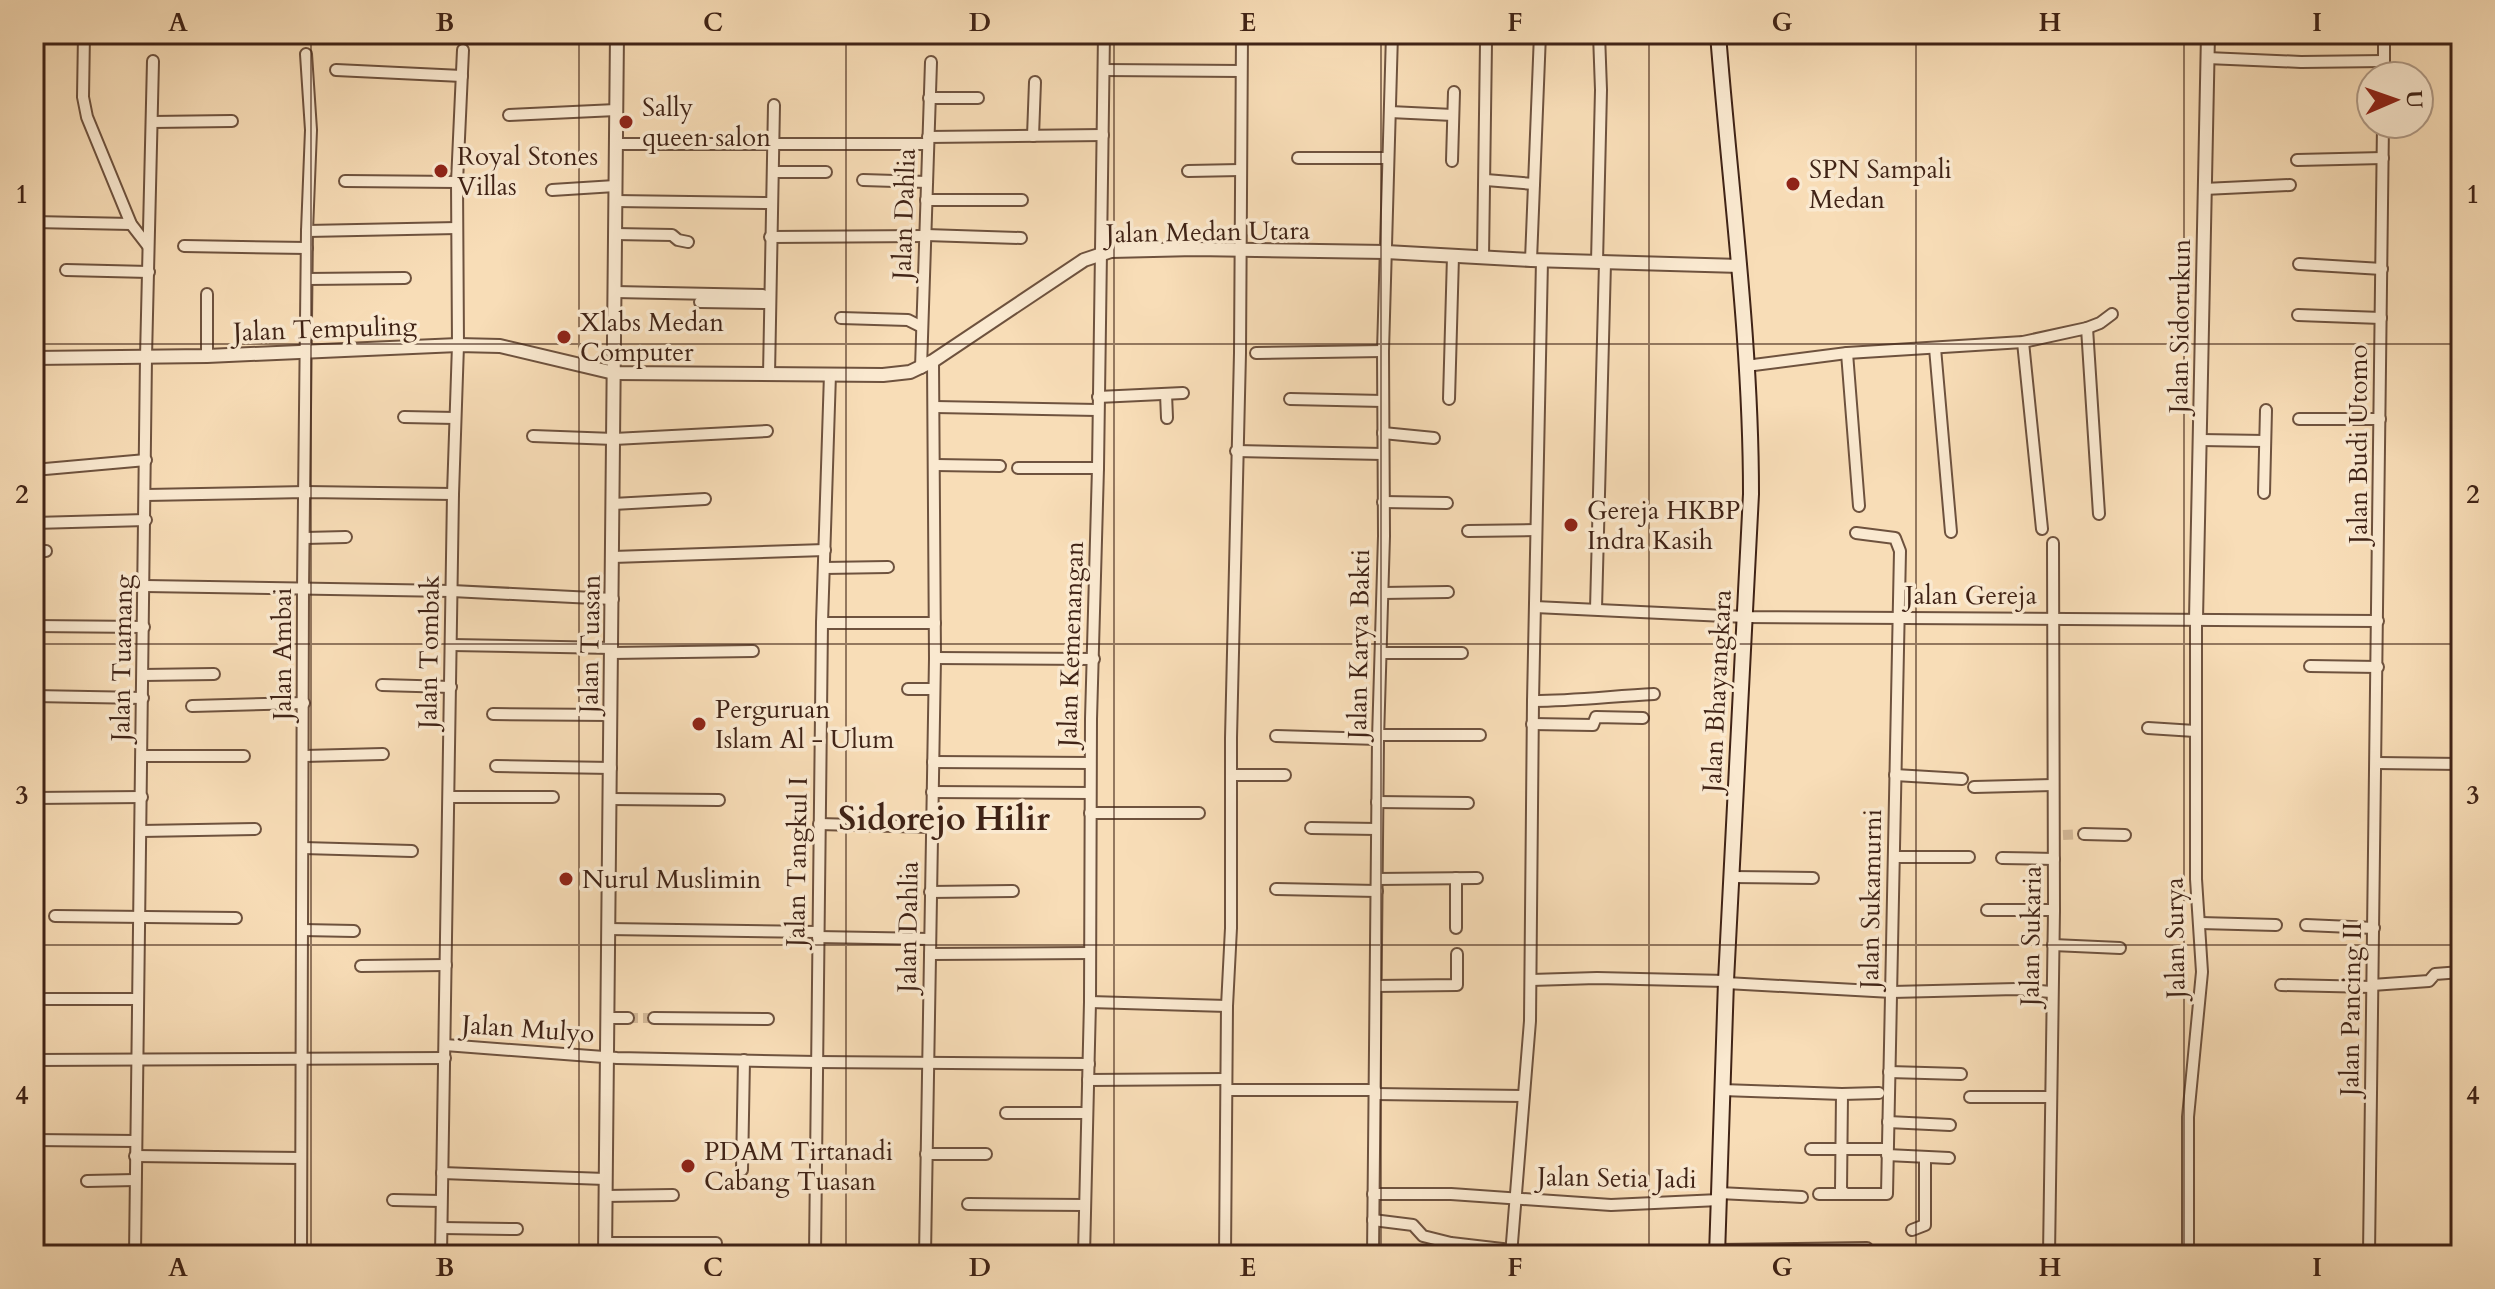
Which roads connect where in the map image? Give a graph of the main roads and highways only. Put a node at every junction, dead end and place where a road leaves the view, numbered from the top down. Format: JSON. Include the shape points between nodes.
{"nodes":[{"id":1,"x":1718,"y":34,"type":"edge"},
{"id":2,"x":1717,"y":1253,"type":"edge"}],
"edges":[{"from":1,"to":2,"type":"main road","name":"Jalan Bhayangkara","via":[[1740,266],[1751,494]]}]}
